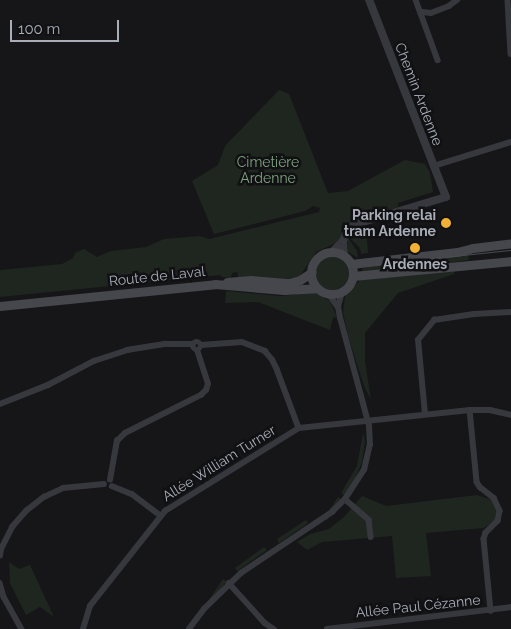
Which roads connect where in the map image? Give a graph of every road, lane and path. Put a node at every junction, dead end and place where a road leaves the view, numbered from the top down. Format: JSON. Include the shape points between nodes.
{"nodes":[{"id":1,"x":369,"y":0,"type":"edge"},
{"id":2,"x":416,"y":0,"type":"edge"},
{"id":3,"x":457,"y":0,"type":"edge"},
{"id":4,"x":508,"y":0,"type":"edge"},
{"id":5,"x":422,"y":12,"type":"junction"},
{"id":6,"x":511,"y":54,"type":"edge"},
{"id":7,"x":438,"y":60,"type":"dead end"},
{"id":8,"x":511,"y":142,"type":"edge"},
{"id":9,"x":434,"y":166,"type":"junction"},
{"id":10,"x":343,"y":241,"type":"junction"},
{"id":11,"x":511,"y":244,"type":"edge"},
{"id":12,"x":331,"y":253,"type":"junction"},
{"id":13,"x":344,"y":256,"type":"junction"},
{"id":14,"x":511,"y":261,"type":"edge"},
{"id":15,"x":350,"y":264,"type":"junction"},
{"id":16,"x":312,"y":272,"type":"junction"},
{"id":17,"x":353,"y":276,"type":"junction"},
{"id":18,"x":215,"y":284,"type":"junction"},
{"id":19,"x":317,"y":288,"type":"junction"},
{"id":20,"x":342,"y":292,"type":"junction"},
{"id":21,"x":329,"y":294,"type":"junction"},
{"id":22,"x":0,"y":306,"type":"edge"},
{"id":23,"x":338,"y":307,"type":"junction"},
{"id":24,"x":511,"y":312,"type":"edge"},
{"id":25,"x":193,"y":344,"type":"junction"},
{"id":26,"x":201,"y":344,"type":"junction"},
{"id":27,"x":198,"y":351,"type":"junction"},
{"id":28,"x":0,"y":404,"type":"edge"},
{"id":29,"x":470,"y":410,"type":"junction"},
{"id":30,"x":426,"y":414,"type":"junction"},
{"id":31,"x":511,"y":415,"type":"edge"},
{"id":32,"x":368,"y":422,"type":"junction"},
{"id":33,"x":299,"y":428,"type":"junction"},
{"id":34,"x":109,"y":483,"type":"junction"},
{"id":35,"x":345,"y":500,"type":"junction"},
{"id":36,"x":161,"y":516,"type":"junction"},
{"id":37,"x":371,"y":537,"type":"dead end"},
{"id":38,"x":0,"y":556,"type":"edge"},
{"id":39,"x":0,"y":583,"type":"edge"},
{"id":40,"x":229,"y":583,"type":"junction"},
{"id":41,"x":511,"y":607,"type":"edge"},
{"id":42,"x":491,"y":611,"type":"junction"},
{"id":43,"x":22,"y":629,"type":"edge"},
{"id":44,"x":83,"y":629,"type":"edge"},
{"id":45,"x":189,"y":629,"type":"edge"},
{"id":46,"x":274,"y":629,"type":"edge"},
{"id":47,"x":327,"y":629,"type":"edge"}],
"edges":[{"from":1,"to":9,"type":"street","name":"Chemin Ardenne"},
{"from":2,"to":5,"type":"street"},
{"from":3,"to":5,"type":"street","via":[[449,6]]},
{"from":4,"to":6,"type":"street"},
{"from":5,"to":7,"type":"street"},
{"from":8,"to":9,"type":"street"},
{"from":9,"to":10,"type":"street","name":"Chemin Ardenne","via":[[446,197],[357,223],[348,230]]},
{"from":10,"to":12,"type":"street"},
{"from":10,"to":13,"type":"street"},
{"from":11,"to":15,"type":"main road"},
{"from":12,"to":13,"type":"main road"},
{"from":12,"to":16,"type":"main road","via":[[318,259]]},
{"from":13,"to":15,"type":"main road"},
{"from":14,"to":17,"type":"main road"},
{"from":15,"to":17,"type":"main road"},
{"from":16,"to":18,"type":"main road","via":[[289,283],[251,280]]},
{"from":16,"to":19,"type":"main road"},
{"from":17,"to":20,"type":"main road"},
{"from":18,"to":19,"type":"main road","name":"Route de Laval","via":[[284,290]]},
{"from":18,"to":22,"type":"main road","name":"Route de Laval"},
{"from":19,"to":21,"type":"main road"},
{"from":20,"to":21,"type":"main road"},
{"from":20,"to":23,"type":"street"},
{"from":21,"to":23,"type":"street"},
{"from":23,"to":32,"type":"street"},
{"from":24,"to":30,"type":"street","via":[[434,320],[418,340]]},
{"from":25,"to":26,"type":"street","via":[[196,341]]},
{"from":25,"to":27,"type":"street","via":[[193,349]]},
{"from":25,"to":28,"type":"street","via":[[127,350],[94,361],[48,385]]},
{"from":26,"to":27,"type":"street"},
{"from":26,"to":33,"type":"street","via":[[242,342],[265,351],[274,364]]},
{"from":27,"to":34,"type":"street","via":[[208,384],[206,390],[125,433],[117,441]]},
{"from":29,"to":30,"type":"street"},
{"from":29,"to":31,"type":"street"},
{"from":29,"to":42,"type":"street","via":[[477,482],[494,498],[500,511],[498,522],[484,539]]},
{"from":30,"to":32,"type":"street"},
{"from":32,"to":33,"type":"street","name":"Allée William Turner"},
{"from":32,"to":35,"type":"street","via":[[370,445],[364,470]]},
{"from":33,"to":36,"type":"street","name":"Allée William Turner","via":[[181,500]]},
{"from":34,"to":36,"type":"street","via":[[132,494]]},
{"from":34,"to":38,"type":"street","via":[[64,488],[44,497],[12,527]]},
{"from":35,"to":37,"type":"street","via":[[369,520]]},
{"from":35,"to":40,"type":"street"},
{"from":36,"to":44,"type":"street","name":"Allée William Turner","via":[[90,606]]},
{"from":39,"to":43,"type":"street"},
{"from":40,"to":45,"type":"street"},
{"from":40,"to":46,"type":"street"},
{"from":41,"to":42,"type":"street","name":"Allée Paul Cézanne"},
{"from":42,"to":47,"type":"street","name":"Allée Paul Cézanne"}]}
